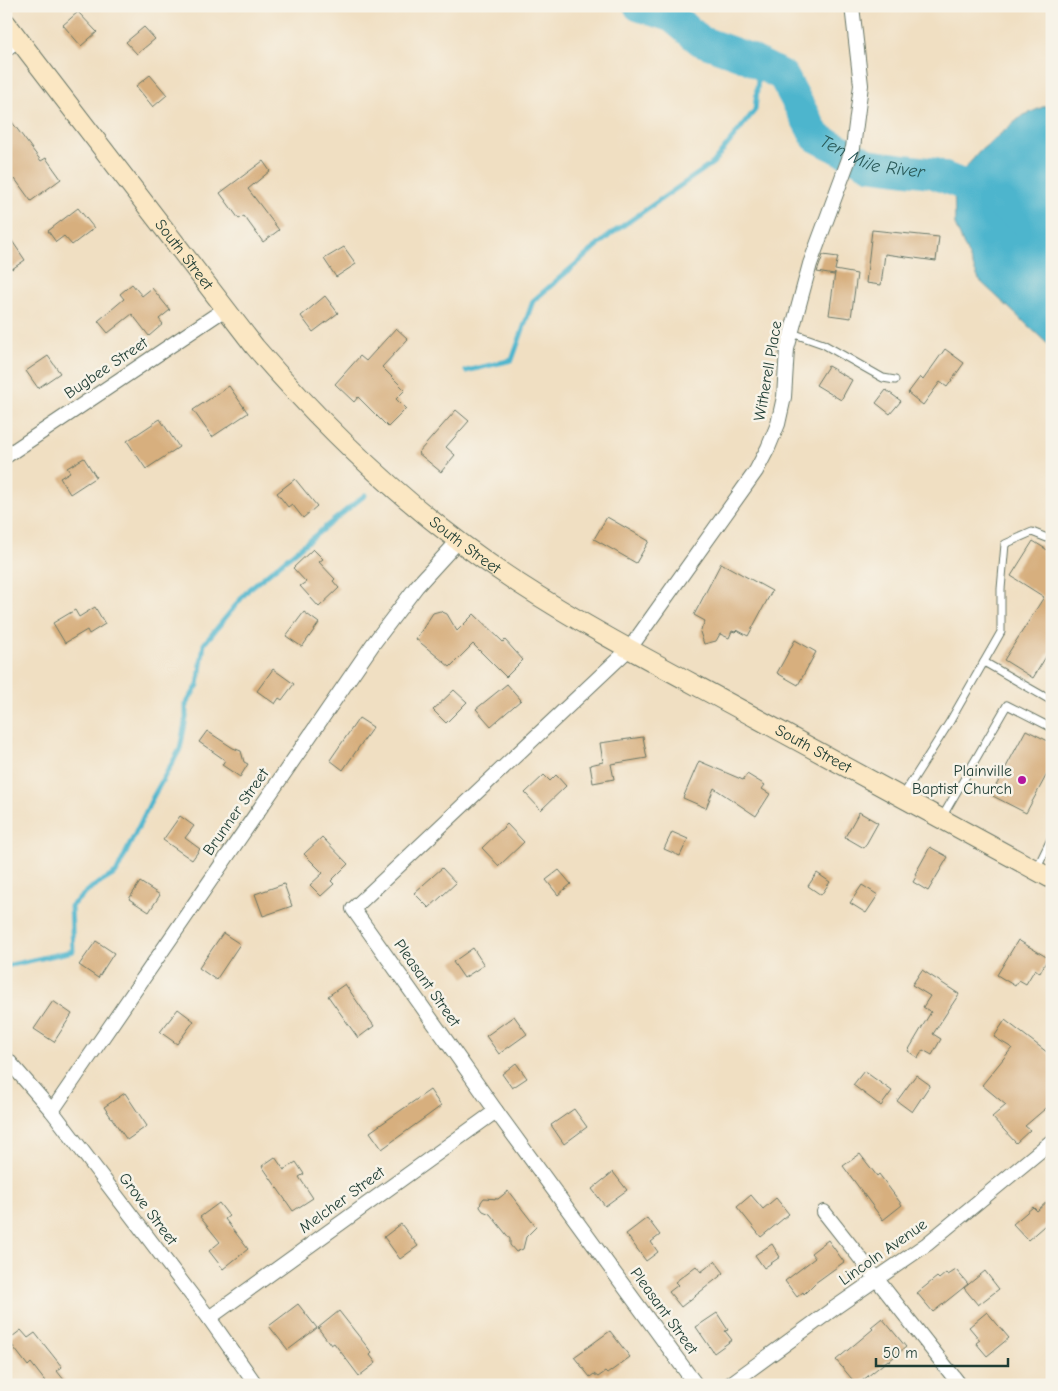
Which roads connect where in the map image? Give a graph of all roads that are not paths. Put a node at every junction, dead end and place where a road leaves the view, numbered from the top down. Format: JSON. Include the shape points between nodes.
{"nodes":[{"id":1,"x":852,"y":6,"type":"edge"},
{"id":2,"x":6,"y":23,"type":"edge"},
{"id":3,"x":12,"y":44,"type":"edge"},
{"id":4,"x":225,"y":309,"type":"junction"},
{"id":5,"x":792,"y":333,"type":"junction"},
{"id":6,"x":895,"y":380,"type":"dead end"},
{"id":7,"x":6,"y":456,"type":"edge"},
{"id":8,"x":459,"y":540,"type":"junction"},
{"id":9,"x":1052,"y":540,"type":"edge"},
{"id":10,"x":630,"y":648,"type":"junction"},
{"id":11,"x":983,"y":664,"type":"junction"},
{"id":12,"x":1052,"y":701,"type":"edge"},
{"id":13,"x":1052,"y":728,"type":"edge"},
{"id":14,"x":902,"y":797,"type":"junction"},
{"id":15,"x":941,"y":819,"type":"junction"},
{"id":16,"x":1052,"y":837,"type":"edge"},
{"id":17,"x":1044,"y":875,"type":"edge"},
{"id":18,"x":6,"y":1058,"type":"edge"},
{"id":19,"x":52,"y":1111,"type":"junction"},
{"id":20,"x":496,"y":1111,"type":"junction"},
{"id":21,"x":1052,"y":1141,"type":"edge"},
{"id":22,"x":824,"y":1212,"type":"dead end"},
{"id":23,"x":877,"y":1278,"type":"junction"},
{"id":24,"x":209,"y":1318,"type":"junction"},
{"id":25,"x":256,"y":1385,"type":"edge"},
{"id":26,"x":696,"y":1385,"type":"edge"},
{"id":27,"x":729,"y":1385,"type":"edge"},
{"id":28,"x":960,"y":1385,"type":"edge"}],
"edges":[{"from":1,"to":5,"type":"street","name":"Witherell Place","via":[[861,85],[851,153],[810,264]]},
{"from":2,"to":3,"type":"main road","name":"South Street"},
{"from":3,"to":4,"type":"main road","name":"South Street"},
{"from":4,"to":7,"type":"street","name":"Bugbee Street"},
{"from":4,"to":8,"type":"main road","name":"South Street","via":[[287,385],[318,417]]},
{"from":5,"to":6,"type":"lane","via":[[823,344],[883,378]]},
{"from":5,"to":10,"type":"street","name":"Witherell Place","via":[[784,397],[768,448],[756,471]]},
{"from":8,"to":10,"type":"main road","name":"South Street","via":[[518,583]]},
{"from":8,"to":19,"type":"street","name":"Brunner Street","via":[[417,586],[373,644]]},
{"from":9,"to":11,"type":"lane","via":[[1032,532],[1005,544],[1002,632]]},
{"from":10,"to":14,"type":"main road","name":"South Street"},
{"from":10,"to":20,"type":"street","name":"Pleasant Street","via":[[353,909]]},
{"from":11,"to":12,"type":"lane"},
{"from":11,"to":14,"type":"lane"},
{"from":13,"to":15,"type":"lane","via":[[1007,705]]},
{"from":14,"to":15,"type":"main road","name":"South Street"},
{"from":15,"to":17,"type":"main road","name":"South Street"},
{"from":16,"to":17,"type":"lane"},
{"from":18,"to":19,"type":"street","name":"Grove Street"},
{"from":19,"to":24,"type":"street","name":"Grove Street"},
{"from":20,"to":24,"type":"street","name":"Melcher Street"},
{"from":20,"to":26,"type":"street","name":"Pleasant Street"},
{"from":21,"to":23,"type":"street","name":"Lincoln Avenue","via":[[926,1244]]},
{"from":22,"to":23,"type":"street"},
{"from":23,"to":27,"type":"street","name":"Lincoln Avenue"},
{"from":23,"to":28,"type":"street"},
{"from":24,"to":25,"type":"street","name":"Grove Street"}]}
